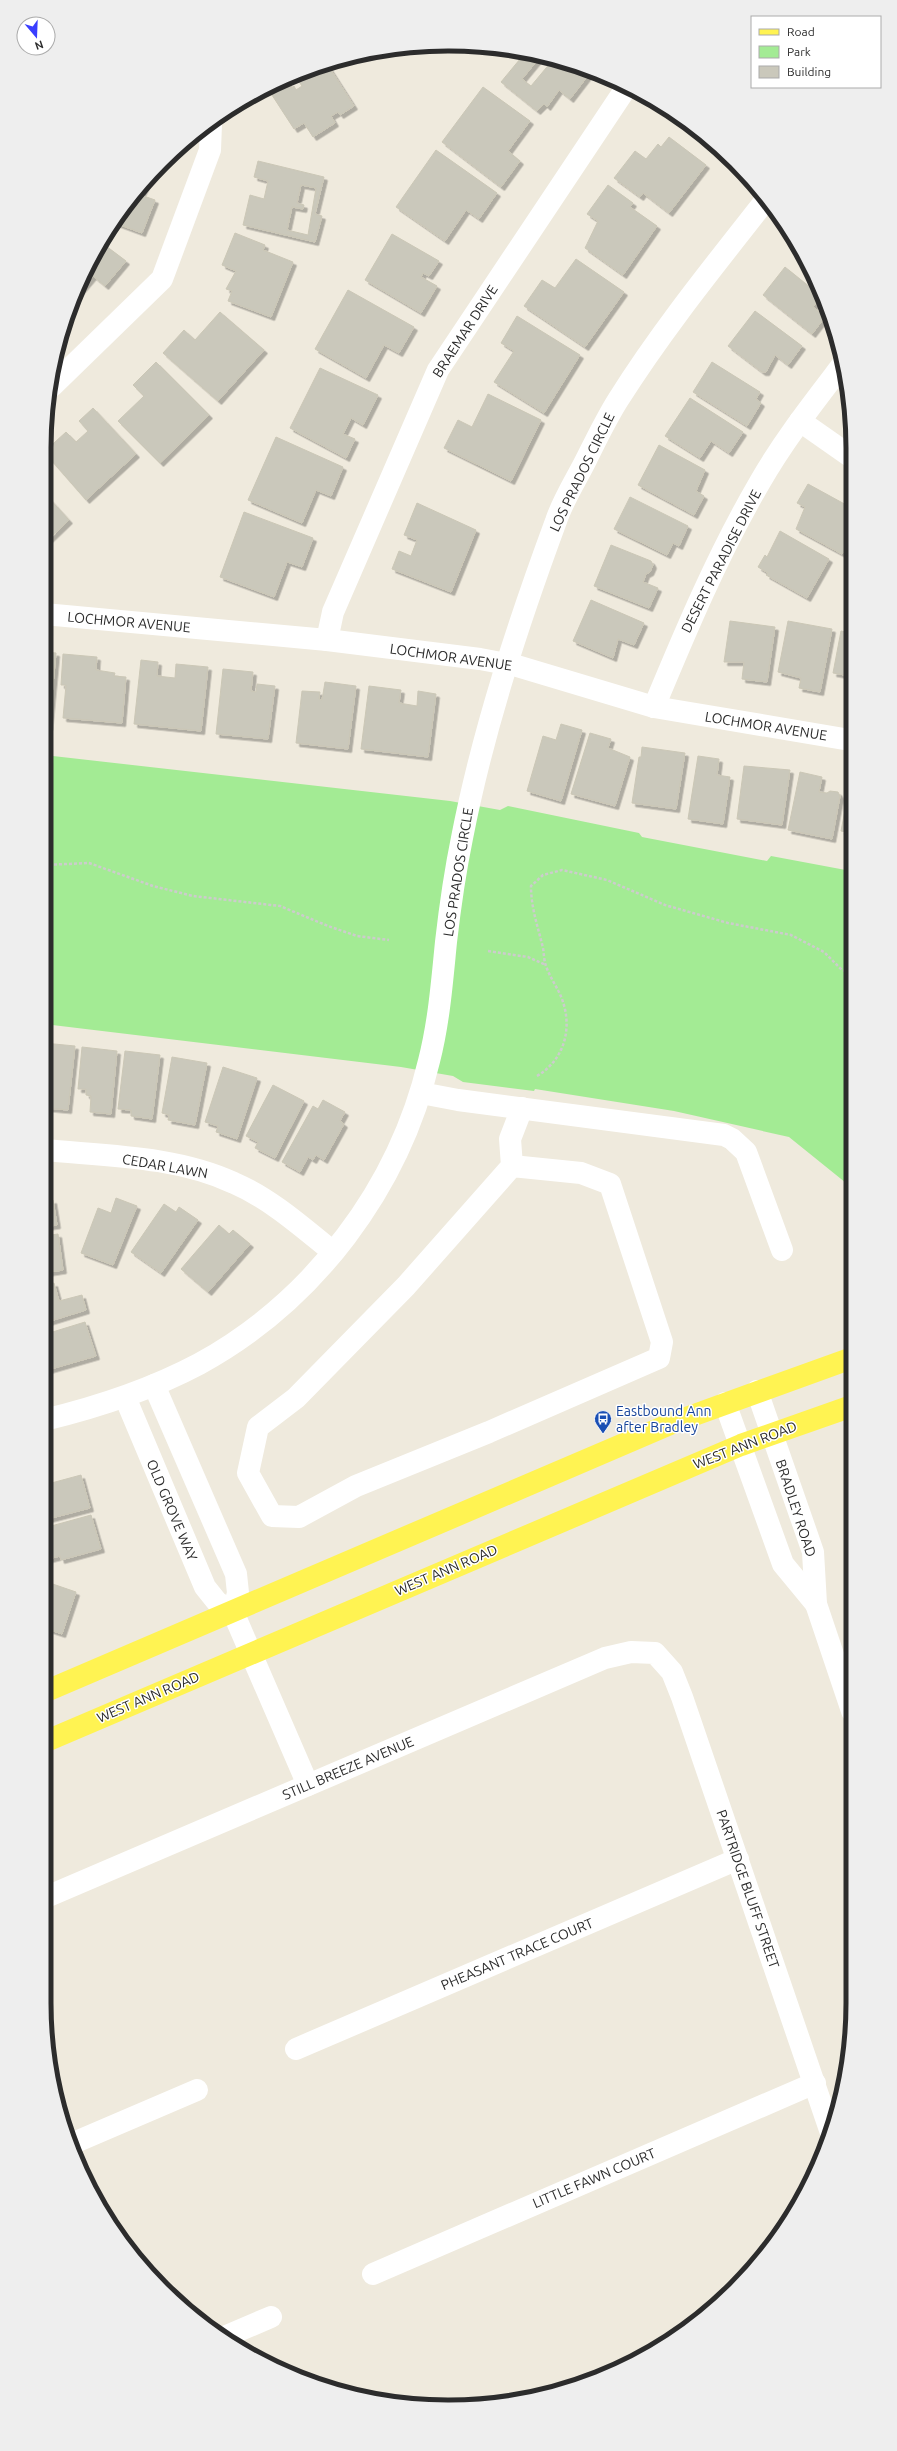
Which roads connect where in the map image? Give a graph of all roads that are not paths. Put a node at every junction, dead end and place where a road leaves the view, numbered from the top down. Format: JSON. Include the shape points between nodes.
{"nodes":[{"id":1,"x":623,"y":92,"type":"edge"},
{"id":2,"x":210,"y":131,"type":"edge"},
{"id":3,"x":763,"y":205,"type":"edge"},
{"id":4,"x":838,"y":371,"type":"edge"},
{"id":5,"x":57,"y":381,"type":"edge"},
{"id":6,"x":800,"y":421,"type":"junction"},
{"id":7,"x":846,"y":453,"type":"edge"},
{"id":8,"x":51,"y":615,"type":"edge"},
{"id":9,"x":328,"y":640,"type":"junction"},
{"id":10,"x":508,"y":664,"type":"junction"},
{"id":11,"x":654,"y":706,"type":"junction"},
{"id":12,"x":846,"y":739,"type":"edge"},
{"id":13,"x":421,"y":1093,"type":"junction"},
{"id":14,"x":522,"y":1108,"type":"junction"},
{"id":15,"x":51,"y":1151,"type":"edge"},
{"id":16,"x":512,"y":1166,"type":"junction"},
{"id":17,"x":782,"y":1250,"type":"dead end"},
{"id":18,"x":333,"y":1252,"type":"junction"},
{"id":19,"x":846,"y":1360,"type":"edge"},
{"id":20,"x":154,"y":1385,"type":"junction"},
{"id":21,"x":757,"y":1391,"type":"junction"},
{"id":22,"x":125,"y":1397,"type":"junction"},
{"id":23,"x":725,"y":1403,"type":"junction"},
{"id":24,"x":846,"y":1408,"type":"edge"},
{"id":25,"x":51,"y":1418,"type":"edge"},
{"id":26,"x":773,"y":1434,"type":"junction"},
{"id":27,"x":741,"y":1445,"type":"junction"},
{"id":28,"x":816,"y":1604,"type":"junction"},
{"id":29,"x":234,"y":1612,"type":"junction"},
{"id":30,"x":252,"y":1653,"type":"junction"},
{"id":31,"x":655,"y":1653,"type":"joint"},
{"id":32,"x":51,"y":1689,"type":"edge"},
{"id":33,"x":846,"y":1693,"type":"edge"},
{"id":34,"x":51,"y":1739,"type":"edge"},
{"id":35,"x":308,"y":1785,"type":"junction"},
{"id":36,"x":738,"y":1859,"type":"junction"},
{"id":37,"x":51,"y":1895,"type":"edge"},
{"id":38,"x":296,"y":2049,"type":"dead end"},
{"id":39,"x":815,"y":2082,"type":"junction"},
{"id":40,"x":197,"y":2090,"type":"dead end"},
{"id":41,"x":827,"y":2122,"type":"edge"},
{"id":42,"x":76,"y":2142,"type":"edge"},
{"id":43,"x":373,"y":2274,"type":"dead end"},
{"id":44,"x":271,"y":2317,"type":"dead end"},
{"id":45,"x":230,"y":2334,"type":"edge"}],
"edges":[{"from":1,"to":9,"type":"street","name":"BRAEMAR DRIVE","via":[[438,370],[333,612]]},
{"from":2,"to":5,"type":"street","via":[[210,150],[162,280]]},
{"from":3,"to":10,"type":"street","name":"LOS PRADOS CIRCLE","via":[[677,314],[616,403],[557,516]]},
{"from":4,"to":6,"type":"street","name":"DESERT PARADISE DRIVE"},
{"from":6,"to":7,"type":"street"},
{"from":6,"to":11,"type":"street","name":"DESERT PARADISE DRIVE","via":[[760,481],[723,549]]},
{"from":8,"to":9,"type":"street","name":"LOCHMOR AVENUE"},
{"from":9,"to":10,"type":"street","name":"LOCHMOR AVENUE"},
{"from":10,"to":11,"type":"street","name":"LOCHMOR AVENUE"},
{"from":10,"to":13,"type":"street","name":"LOS PRADOS CIRCLE","via":[[479,762],[463,831],[450,914],[439,1013]]},
{"from":11,"to":12,"type":"street","name":"LOCHMOR AVENUE"},
{"from":13,"to":14,"type":"street"},
{"from":13,"to":18,"type":"street","name":"LOS PRADOS CIRCLE","via":[[404,1138],[384,1178],[367,1207]]},
{"from":14,"to":16,"type":"street","via":[[510,1139]]},
{"from":14,"to":17,"type":"street","via":[[715,1133],[732,1139],[746,1152]]},
{"from":15,"to":18,"type":"street","name":"CEDAR LAWN","via":[[163,1162],[213,1174],[258,1196]]},
{"from":16,"to":16,"type":"street","via":[[401,1291],[296,1398],[258,1427],[248,1473],[272,1516],[299,1517],[356,1486],[489,1432],[659,1358],[662,1342],[610,1184],[581,1173]]},
{"from":18,"to":20,"type":"street","name":"LOS PRADOS CIRCLE","via":[[288,1300],[244,1335],[201,1362]]},
{"from":19,"to":21,"type":"main road"},
{"from":20,"to":22,"type":"street","name":"LOS PRADOS CIRCLE"},
{"from":20,"to":29,"type":"street","via":[[236,1574],[238,1592]]},
{"from":21,"to":23,"type":"main road"},
{"from":21,"to":26,"type":"street","name":"BRADLEY ROAD"},
{"from":22,"to":25,"type":"street","name":"LOS PRADOS CIRCLE"},
{"from":22,"to":29,"type":"street","name":"OLD GROVE WAY","via":[[205,1587],[217,1602]]},
{"from":23,"to":27,"type":"street","name":"BRADLEY ROAD"},
{"from":23,"to":29,"type":"main road"},
{"from":24,"to":26,"type":"main road","name":"WEST ANN ROAD"},
{"from":26,"to":27,"type":"main road","name":"WEST ANN ROAD"},
{"from":26,"to":28,"type":"street","name":"BRADLEY ROAD","via":[[814,1552]]},
{"from":27,"to":28,"type":"street","name":"BRADLEY ROAD","via":[[783,1564]]},
{"from":27,"to":30,"type":"main road","name":"WEST ANN ROAD"},
{"from":28,"to":33,"type":"street","name":"BRADLEY ROAD"},
{"from":29,"to":30,"type":"street"},
{"from":29,"to":32,"type":"main road"},
{"from":30,"to":34,"type":"main road","name":"WEST ANN ROAD"},
{"from":30,"to":35,"type":"street"},
{"from":31,"to":35,"type":"street","name":"STILL BREEZE AVENUE","via":[[630,1652],[605,1658]]},
{"from":31,"to":36,"type":"street","name":"PARTRIDGE BLUFF STREET","via":[[672,1672]]},
{"from":35,"to":37,"type":"street","name":"STILL BREEZE AVENUE"},
{"from":36,"to":38,"type":"street","name":"PHEASANT TRACE COURT"},
{"from":36,"to":39,"type":"street","name":"PARTRIDGE BLUFF STREET"},
{"from":39,"to":41,"type":"street","name":"PARTRIDGE BLUFF STREET"},
{"from":39,"to":43,"type":"street","name":"LITTLE FAWN COURT"},
{"from":40,"to":42,"type":"street"},
{"from":44,"to":45,"type":"street"}]}
